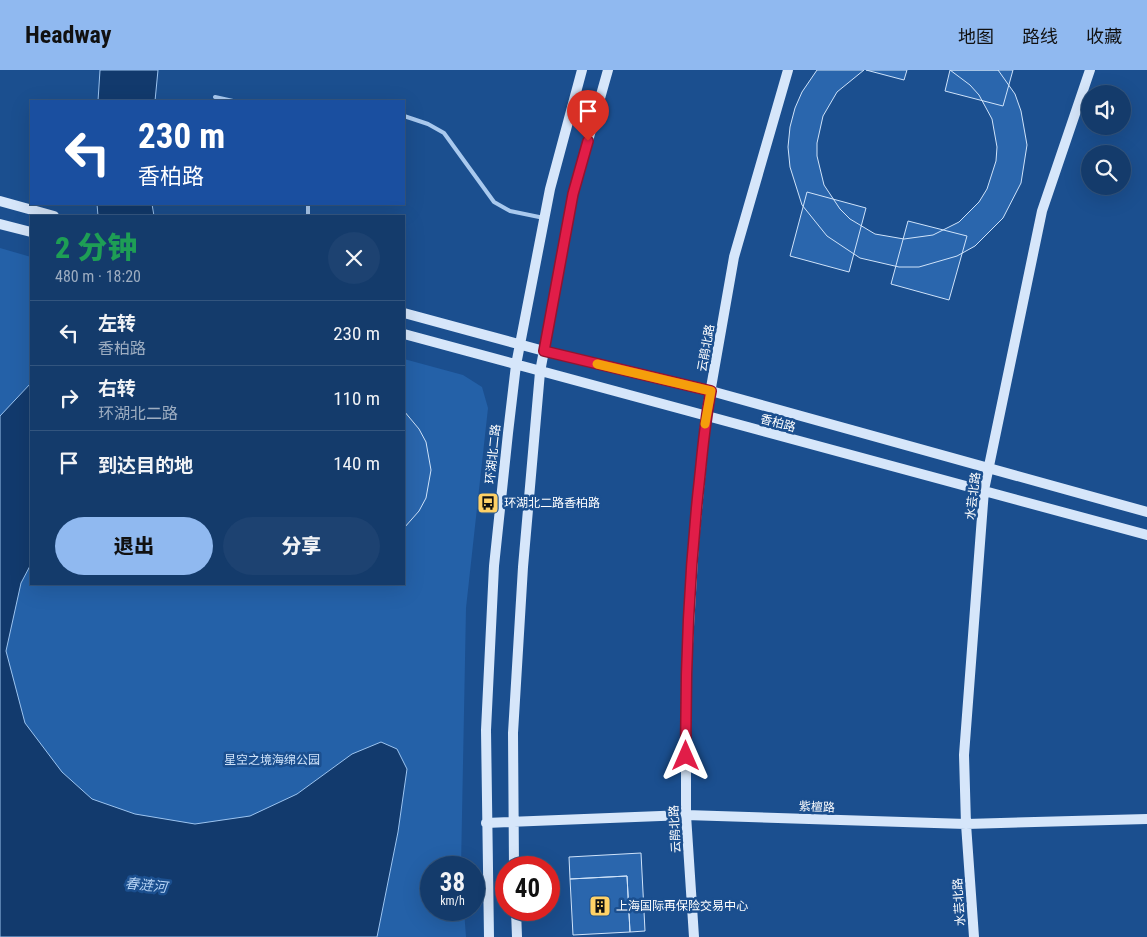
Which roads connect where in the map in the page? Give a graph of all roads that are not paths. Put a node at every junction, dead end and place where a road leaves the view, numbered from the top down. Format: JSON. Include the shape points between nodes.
{"nodes":[{"id":1,"x":582,"y":70,"type":"edge"},
{"id":2,"x":608,"y":70,"type":"edge"},
{"id":3,"x":788,"y":70,"type":"edge"},
{"id":4,"x":1090,"y":70,"type":"edge"},
{"id":5,"x":215,"y":97,"type":"dead end"},
{"id":6,"x":228,"y":100,"type":"edge"},
{"id":7,"x":405,"y":116,"type":"edge"},
{"id":8,"x":0,"y":201,"type":"edge"},
{"id":9,"x":50,"y":215,"type":"edge"},
{"id":10,"x":544,"y":218,"type":"junction"},
{"id":11,"x":0,"y":224,"type":"edge"},
{"id":12,"x":30,"y":232,"type":"edge"},
{"id":13,"x":405,"y":313,"type":"edge"},
{"id":14,"x":405,"y":334,"type":"edge"},
{"id":15,"x":520,"y":344,"type":"junction"},
{"id":16,"x":544,"y":351,"type":"junction"},
{"id":17,"x":516,"y":365,"type":"junction"},
{"id":18,"x":540,"y":372,"type":"junction"},
{"id":19,"x":711,"y":391,"type":"junction"},
{"id":20,"x":706,"y":416,"type":"junction"},
{"id":21,"x":989,"y":467,"type":"junction"},
{"id":22,"x":984,"y":490,"type":"junction"},
{"id":23,"x":1147,"y":512,"type":"edge"},
{"id":24,"x":1147,"y":535,"type":"edge"},
{"id":25,"x":686,"y":816,"type":"junction"},
{"id":26,"x":1147,"y":819,"type":"edge"},
{"id":27,"x":486,"y":824,"type":"junction"},
{"id":28,"x":513,"y":824,"type":"junction"},
{"id":29,"x":966,"y":824,"type":"junction"},
{"id":30,"x":514,"y":856,"type":"edge"},
{"id":31,"x":516,"y":921,"type":"edge"},
{"id":32,"x":489,"y":937,"type":"edge"},
{"id":33,"x":517,"y":937,"type":"edge"},
{"id":34,"x":694,"y":937,"type":"edge"},
{"id":35,"x":974,"y":937,"type":"edge"}],
"edges":[{"from":1,"to":10,"type":"main road","name":"环湖北二路"},
{"from":2,"to":16,"type":"main road","via":[[573,194]]},
{"from":3,"to":19,"type":"main road","name":"云鹃北路","via":[[734,257]]},
{"from":4,"to":21,"type":"main road","name":"水芸北路","via":[[1042,211]]},
{"from":5,"to":6,"type":"lane"},
{"from":7,"to":10,"type":"lane","via":[[444,133],[494,202],[510,211]]},
{"from":8,"to":9,"type":"main road"},
{"from":10,"to":15,"type":"main road","name":"环湖北二路"},
{"from":11,"to":12,"type":"main road"},
{"from":13,"to":15,"type":"main road","name":"香柏路"},
{"from":14,"to":17,"type":"main road","name":"香柏路"},
{"from":15,"to":16,"type":"main road","name":"香柏路"},
{"from":15,"to":17,"type":"main road","name":"环湖北二路"},
{"from":16,"to":18,"type":"main road"},
{"from":16,"to":19,"type":"main road","name":"香柏路"},
{"from":17,"to":18,"type":"main road","name":"香柏路"},
{"from":17,"to":27,"type":"main road","name":"环湖北二路","via":[[494,566],[486,730]]},
{"from":18,"to":20,"type":"main road","name":"香柏路"},
{"from":18,"to":28,"type":"main road","via":[[513,733]]},
{"from":19,"to":20,"type":"main road","name":"云鹃北路"},
{"from":19,"to":21,"type":"main road","name":"香柏路"},
{"from":20,"to":22,"type":"main road","name":"香柏路"},
{"from":20,"to":25,"type":"main road","name":"云鹃北路","via":[[686,678]]},
{"from":21,"to":22,"type":"main road","name":"水芸北路"},
{"from":21,"to":23,"type":"main road","name":"香柏路"},
{"from":22,"to":24,"type":"main road","name":"香柏路"},
{"from":22,"to":29,"type":"main road","name":"水芸北路","via":[[964,756]]},
{"from":25,"to":28,"type":"main road","name":"紫檀路"},
{"from":25,"to":29,"type":"main road","name":"紫檀路"},
{"from":25,"to":34,"type":"main road","name":"云鹃北路"},
{"from":26,"to":29,"type":"main road","name":"紫檀路"},
{"from":27,"to":28,"type":"main road","name":"紫檀路"},
{"from":27,"to":32,"type":"main road","name":"环湖北二路"},
{"from":28,"to":30,"type":"main road"},
{"from":29,"to":35,"type":"main road","name":"水芸北路"},
{"from":31,"to":33,"type":"main road"}]}
